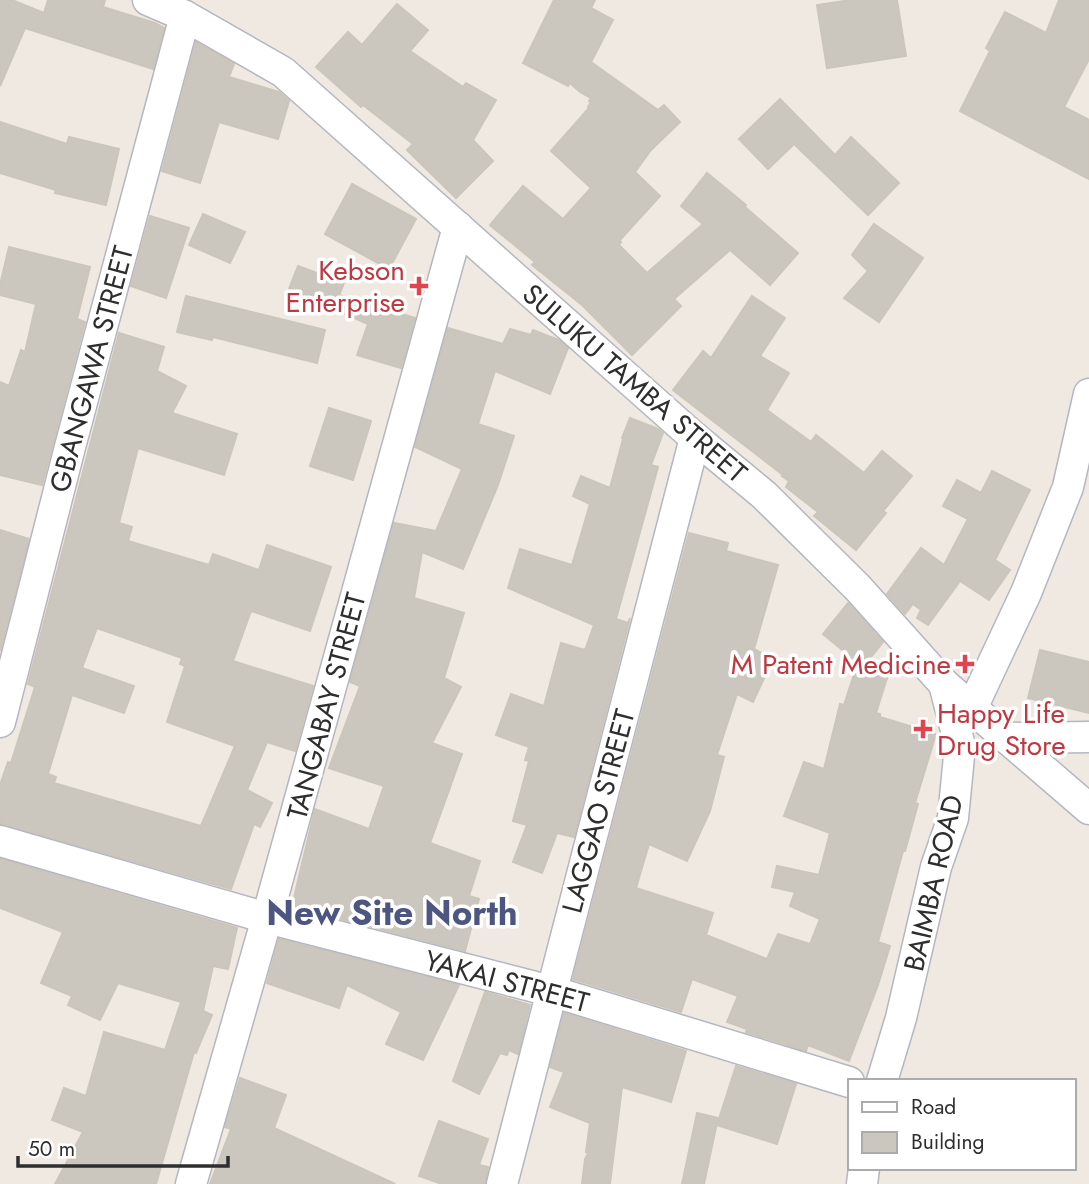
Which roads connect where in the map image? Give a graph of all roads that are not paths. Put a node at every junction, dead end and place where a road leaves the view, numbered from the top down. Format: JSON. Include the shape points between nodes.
{"nodes":[{"id":1,"x":148,"y":0,"type":"edge"},
{"id":2,"x":185,"y":16,"type":"junction"},
{"id":3,"x":458,"y":227,"type":"junction"},
{"id":4,"x":1089,"y":394,"type":"edge"},
{"id":5,"x":695,"y":438,"type":"junction"},
{"id":6,"x":944,"y":684,"type":"junction"},
{"id":7,"x":972,"y":708,"type":"junction"},
{"id":8,"x":0,"y":722,"type":"edge"},
{"id":9,"x":1089,"y":737,"type":"edge"},
{"id":10,"x":1006,"y":738,"type":"junction"},
{"id":11,"x":1089,"y":809,"type":"edge"},
{"id":12,"x":0,"y":841,"type":"edge"},
{"id":13,"x":267,"y":918,"type":"junction"},
{"id":14,"x":551,"y":991,"type":"junction"},
{"id":15,"x":883,"y":1079,"type":"edge"},
{"id":16,"x":848,"y":1082,"type":"edge"},
{"id":17,"x":191,"y":1184,"type":"edge"},
{"id":18,"x":502,"y":1184,"type":"edge"}],
"edges":[{"from":1,"to":2,"type":"street","name":"SULUKU TAMBA STREET"},
{"from":2,"to":3,"type":"street","name":"SULUKU TAMBA STREET","via":[[283,72]]},
{"from":2,"to":8,"type":"street","name":"GBANGAWA STREET"},
{"from":3,"to":5,"type":"street","name":"SULUKU TAMBA STREET"},
{"from":3,"to":13,"type":"street","name":"TANGABAY STREET"},
{"from":4,"to":7,"type":"street","via":[[1068,487],[1026,593]]},
{"from":5,"to":6,"type":"street","name":"SULUKU TAMBA STREET","via":[[764,495],[858,588]]},
{"from":5,"to":14,"type":"street","name":"LAGGAO STREET"},
{"from":6,"to":7,"type":"street","name":"SULUKU TAMBA STREET"},
{"from":6,"to":15,"type":"street","name":"BAIMBA ROAD","via":[[960,746],[953,818],[936,867]]},
{"from":7,"to":10,"type":"street","name":"SULUKU TAMBA STREET"},
{"from":9,"to":10,"type":"street"},
{"from":10,"to":11,"type":"street","name":"SULUKU TAMBA STREET"},
{"from":12,"to":13,"type":"street","name":"YAKAI STREET"},
{"from":13,"to":14,"type":"street","name":"YAKAI STREET"},
{"from":13,"to":17,"type":"street","name":"TANGABAY STREET"},
{"from":14,"to":16,"type":"street","name":"YAKAI STREET"},
{"from":14,"to":18,"type":"street","name":"LAGGAO STREET"}]}
